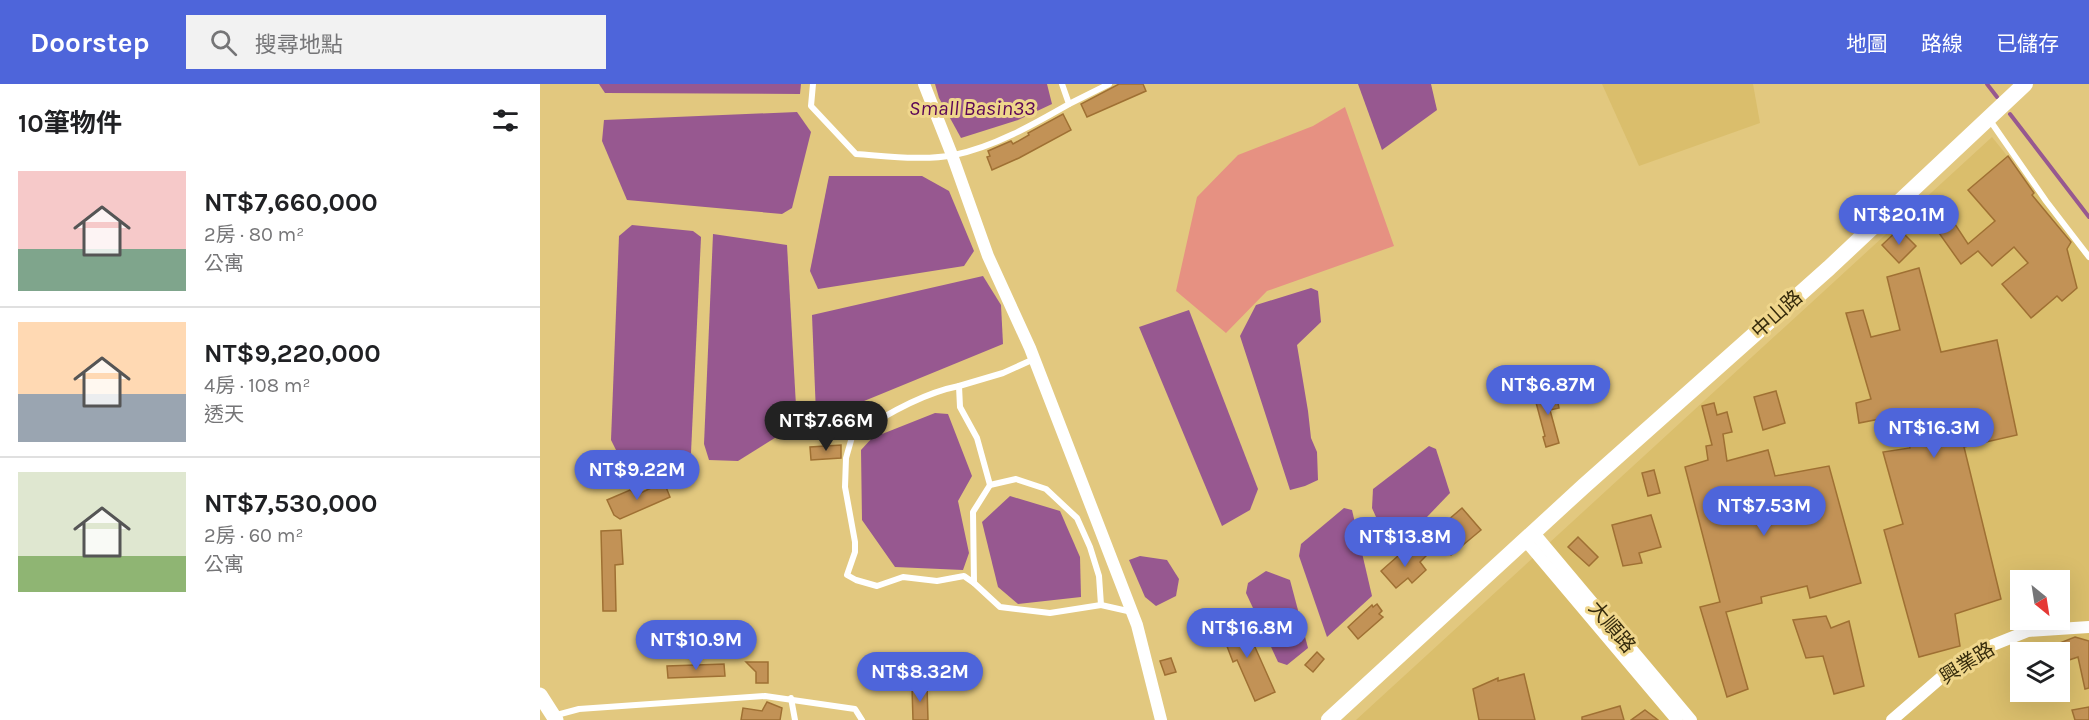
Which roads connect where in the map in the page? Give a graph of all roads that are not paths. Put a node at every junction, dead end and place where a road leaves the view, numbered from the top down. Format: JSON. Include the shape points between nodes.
{"nodes":[{"id":1,"x":813,"y":84,"type":"edge"},
{"id":2,"x":924,"y":84,"type":"edge"},
{"id":3,"x":1062,"y":84,"type":"edge"},
{"id":4,"x":1109,"y":84,"type":"edge"},
{"id":5,"x":2025,"y":84,"type":"edge"},
{"id":6,"x":1069,"y":104,"type":"junction"},
{"id":7,"x":1989,"y":119,"type":"junction"},
{"id":8,"x":952,"y":155,"type":"junction"},
{"id":9,"x":2089,"y":257,"type":"edge"},
{"id":10,"x":1034,"y":359,"type":"junction"},
{"id":11,"x":959,"y":386,"type":"junction"},
{"id":12,"x":990,"y":485,"type":"junction"},
{"id":13,"x":1530,"y":537,"type":"junction"},
{"id":14,"x":974,"y":583,"type":"junction"},
{"id":15,"x":1101,"y":605,"type":"junction"},
{"id":16,"x":1132,"y":613,"type":"junction"},
{"id":17,"x":2089,"y":627,"type":"edge"},
{"id":18,"x":791,"y":698,"type":"junction"},
{"id":19,"x":542,"y":700,"type":"edge"},
{"id":20,"x":555,"y":718,"type":"edge"},
{"id":21,"x":795,"y":720,"type":"edge"},
{"id":22,"x":862,"y":720,"type":"edge"},
{"id":23,"x":1161,"y":720,"type":"edge"},
{"id":24,"x":1329,"y":720,"type":"edge"},
{"id":25,"x":1677,"y":720,"type":"edge"},
{"id":26,"x":1691,"y":720,"type":"edge"},
{"id":27,"x":1892,"y":720,"type":"edge"}],
"edges":[{"from":1,"to":8,"type":"lane","via":[[811,106],[856,154]]},
{"from":2,"to":8,"type":"street"},
{"from":3,"to":6,"type":"lane"},
{"from":4,"to":6,"type":"lane"},
{"from":5,"to":7,"type":"main road","name":"中山路"},
{"from":6,"to":8,"type":"lane","via":[[1004,137]]},
{"from":7,"to":9,"type":"lane"},
{"from":7,"to":13,"type":"main road","name":"中山路"},
{"from":8,"to":10,"type":"street","via":[[988,256]]},
{"from":10,"to":11,"type":"lane","via":[[1003,374]]},
{"from":10,"to":16,"type":"street"},
{"from":11,"to":12,"type":"lane","via":[[960,407],[976,438]]},
{"from":11,"to":14,"type":"lane","via":[[939,390],[885,415],[852,437],[846,458],[845,487],[855,552],[847,575],[877,586],[903,577],[937,581],[964,576]]},
{"from":12,"to":14,"type":"lane","via":[[973,512]]},
{"from":12,"to":15,"type":"lane","via":[[1017,479],[1046,489],[1077,518],[1100,576]]},
{"from":13,"to":24,"type":"main road","name":"中山路"},
{"from":13,"to":25,"type":"street","name":"大順路"},
{"from":13,"to":26,"type":"street","name":"大順路"},
{"from":14,"to":15,"type":"lane","via":[[1000,607],[1050,613]]},
{"from":15,"to":16,"type":"lane"},
{"from":16,"to":23,"type":"street"},
{"from":17,"to":27,"type":"street","name":"興業路","via":[[2028,631],[1988,647],[1944,675]]},
{"from":18,"to":20,"type":"lane","via":[[765,696],[579,709]]},
{"from":18,"to":21,"type":"lane"},
{"from":18,"to":22,"type":"lane","via":[[855,709]]},
{"from":19,"to":20,"type":"street"}]}
